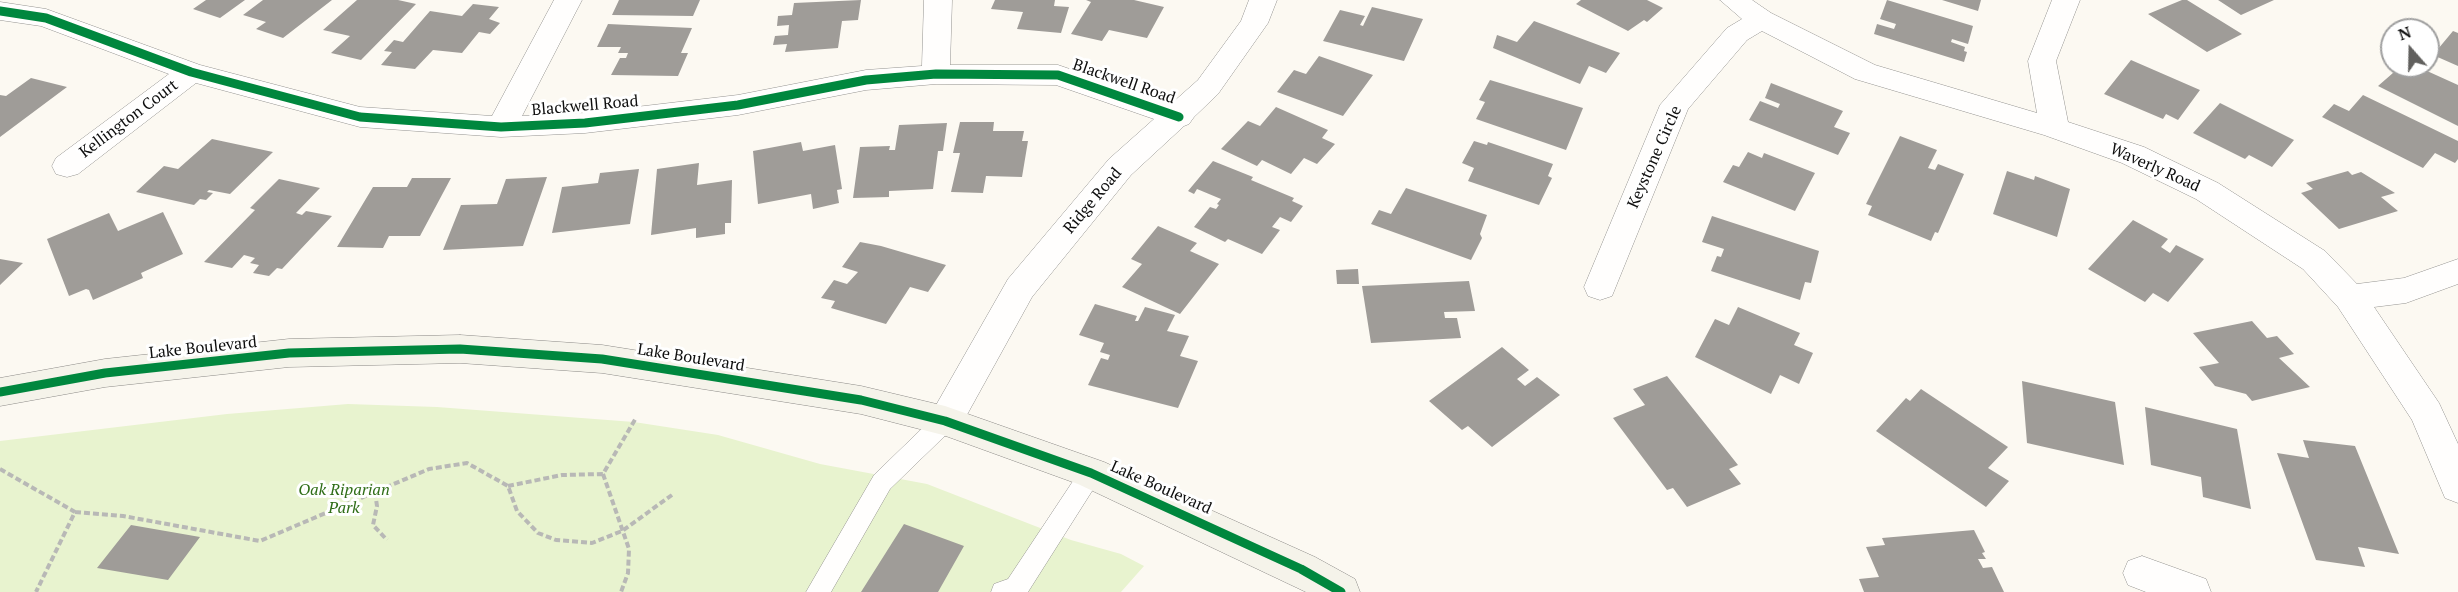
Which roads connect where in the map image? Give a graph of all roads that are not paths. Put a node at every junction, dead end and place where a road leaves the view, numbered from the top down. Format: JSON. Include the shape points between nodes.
{"nodes":[{"id":1,"x":568,"y":0,"type":"edge"},
{"id":2,"x":938,"y":0,"type":"edge"},
{"id":3,"x":1263,"y":0,"type":"edge"},
{"id":4,"x":1734,"y":0,"type":"edge"},
{"id":5,"x":2066,"y":0,"type":"edge"},
{"id":6,"x":0,"y":11,"type":"edge"},
{"id":7,"x":1761,"y":19,"type":"junction"},
{"id":8,"x":191,"y":72,"type":"junction"},
{"id":9,"x":936,"y":74,"type":"junction"},
{"id":10,"x":1179,"y":117,"type":"junction"},
{"id":11,"x":501,"y":127,"type":"junction"},
{"id":12,"x":2054,"y":128,"type":"junction"},
{"id":13,"x":67,"y":166,"type":"dead end"},
{"id":14,"x":2458,"y":270,"type":"edge"},
{"id":15,"x":1600,"y":287,"type":"dead end"},
{"id":16,"x":2350,"y":298,"type":"junction"},
{"id":17,"x":0,"y":392,"type":"edge"},
{"id":18,"x":945,"y":420,"type":"junction"},
{"id":19,"x":1091,"y":473,"type":"junction"},
{"id":20,"x":2458,"y":487,"type":"edge"},
{"id":21,"x":2142,"y":573,"type":"dead end"},
{"id":22,"x":818,"y":592,"type":"edge"},
{"id":23,"x":1003,"y":592,"type":"edge"},
{"id":24,"x":1341,"y":592,"type":"edge"},
{"id":25,"x":2192,"y":592,"type":"edge"}],
"edges":[{"from":1,"to":11,"type":"street"},
{"from":2,"to":9,"type":"street"},
{"from":3,"to":10,"type":"street","name":"Ridge Road","via":[[1254,23],[1208,87]]},
{"from":4,"to":7,"type":"street","name":"Waverly Road"},
{"from":5,"to":12,"type":"street","via":[[2042,61]]},
{"from":6,"to":8,"type":"street","name":"Blackwell Road","via":[[46,18]]},
{"from":7,"to":12,"type":"street","name":"Waverly Road","via":[[1866,72]]},
{"from":7,"to":15,"type":"street","name":"Keystone Circle","via":[[1737,34],[1675,105]]},
{"from":8,"to":11,"type":"street","name":"Blackwell Road","via":[[360,117]]},
{"from":8,"to":13,"type":"street","name":"Kellington Court"},
{"from":9,"to":10,"type":"street","name":"Blackwell Road","via":[[1058,75]]},
{"from":9,"to":11,"type":"street","name":"Blackwell Road","via":[[866,81],[726,106],[585,123]]},
{"from":10,"to":18,"type":"street","name":"Ridge Road","via":[[1120,167],[1020,288]]},
{"from":12,"to":16,"type":"street","name":"Waverly Road","via":[[2133,155],[2207,191],[2314,260]]},
{"from":14,"to":16,"type":"street","via":[[2406,290]]},
{"from":16,"to":20,"type":"street","name":"Waverly Road","via":[[2427,413]]},
{"from":17,"to":18,"type":"main road","name":"Lake Boulevard","via":[[105,373],[289,353],[460,349],[602,359],[861,400]]},
{"from":18,"to":19,"type":"main road","name":"Lake Boulevard"},
{"from":18,"to":22,"type":"lane","via":[[882,482]]},
{"from":19,"to":23,"type":"lane","via":[[1016,589]]},
{"from":19,"to":24,"type":"main road","name":"Lake Boulevard","via":[[1301,569]]},
{"from":21,"to":25,"type":"street"}]}
